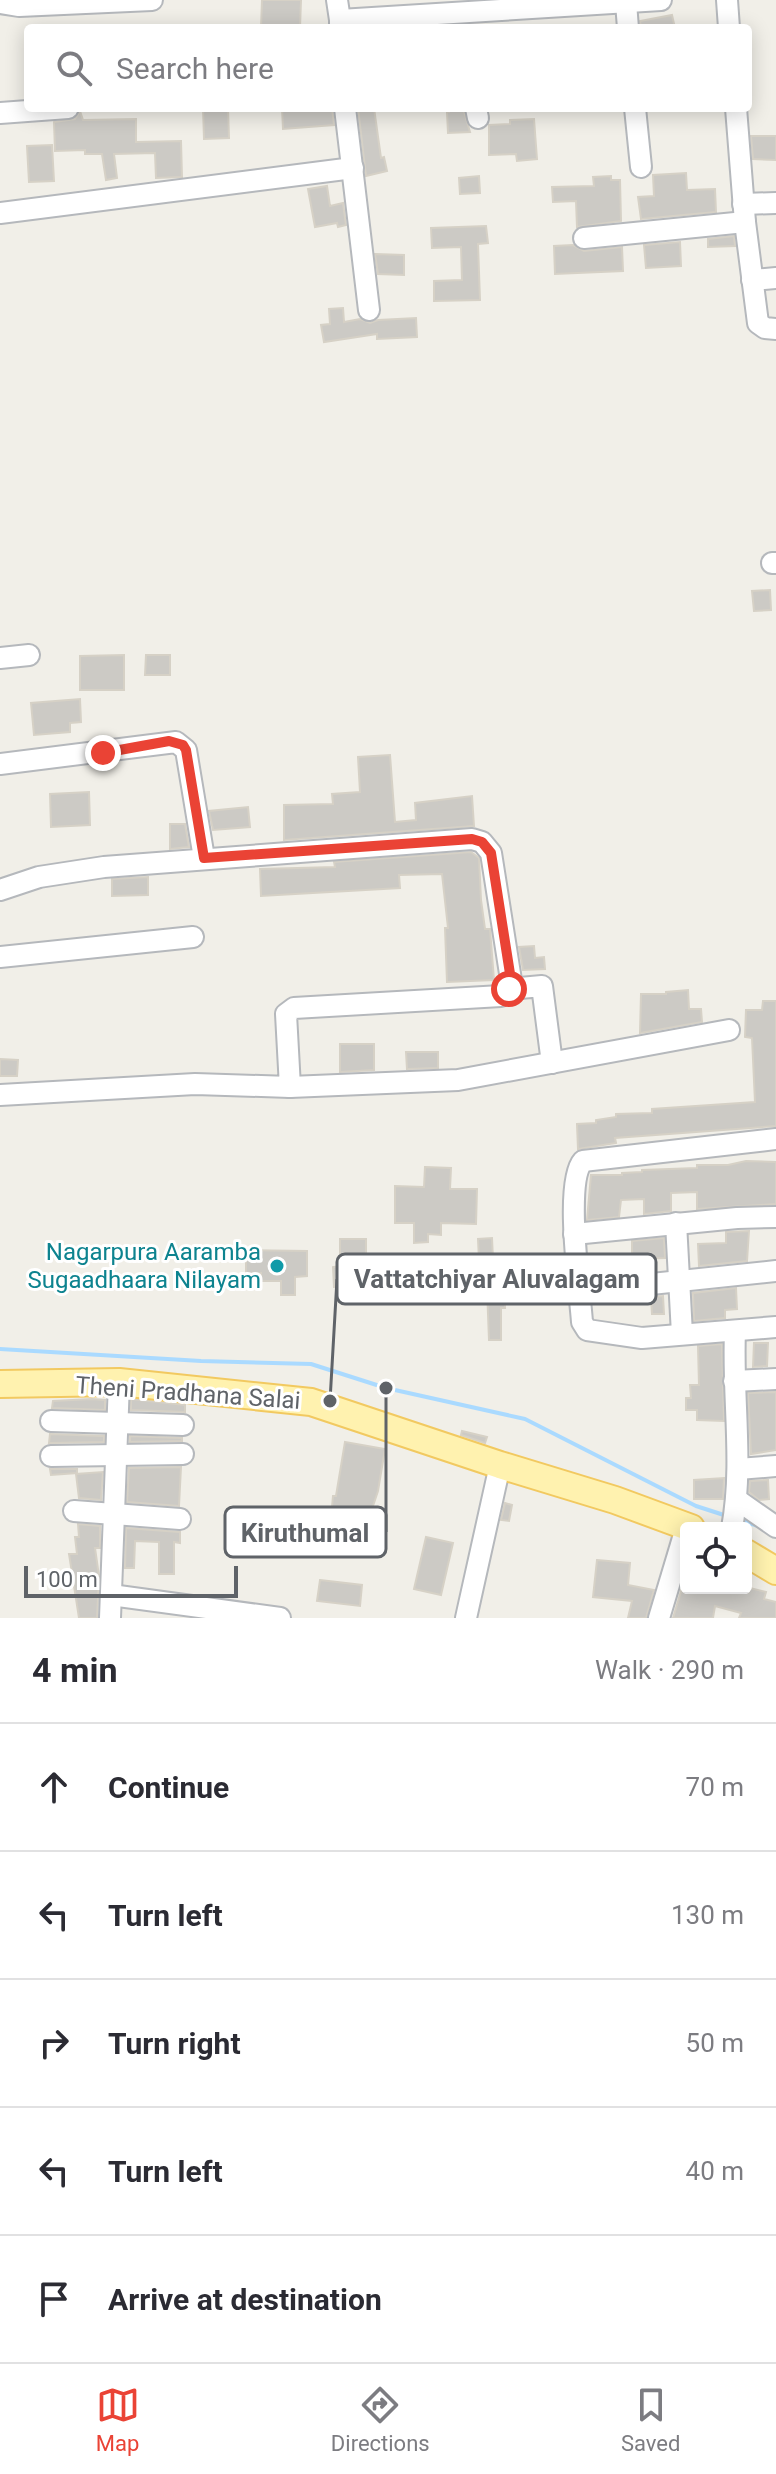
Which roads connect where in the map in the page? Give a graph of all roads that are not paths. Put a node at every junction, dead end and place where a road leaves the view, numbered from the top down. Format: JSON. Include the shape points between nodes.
{"nodes":[{"id":1,"x":152,"y":0,"type":"edge"},
{"id":2,"x":661,"y":0,"type":"edge"},
{"id":3,"x":727,"y":0,"type":"edge"},
{"id":4,"x":0,"y":3,"type":"edge"},
{"id":5,"x":626,"y":3,"type":"junction"},
{"id":6,"x":339,"y":16,"type":"edge"},
{"id":7,"x":465,"y":20,"type":"edge"},
{"id":8,"x":628,"y":24,"type":"edge"},
{"id":9,"x":729,"y":24,"type":"edge"},
{"id":10,"x":24,"y":111,"type":"edge"},
{"id":11,"x":346,"y":112,"type":"edge"},
{"id":12,"x":635,"y":112,"type":"edge"},
{"id":13,"x":736,"y":112,"type":"edge"},
{"id":14,"x":0,"y":113,"type":"edge"},
{"id":15,"x":641,"y":167,"type":"dead end"},
{"id":16,"x":353,"y":168,"type":"junction"},
{"id":17,"x":776,"y":203,"type":"edge"},
{"id":18,"x":0,"y":213,"type":"edge"},
{"id":19,"x":744,"y":213,"type":"junction"},
{"id":20,"x":584,"y":238,"type":"dead end"},
{"id":21,"x":776,"y":278,"type":"edge"},
{"id":22,"x":752,"y":280,"type":"junction"},
{"id":23,"x":369,"y":310,"type":"dead end"},
{"id":24,"x":776,"y":329,"type":"edge"},
{"id":25,"x":29,"y":655,"type":"dead end"},
{"id":26,"x":0,"y":658,"type":"edge"},
{"id":27,"x":0,"y":764,"type":"edge"},
{"id":28,"x":204,"y":858,"type":"junction"},
{"id":29,"x":0,"y":890,"type":"edge"},
{"id":30,"x":193,"y":937,"type":"dead end"},
{"id":31,"x":0,"y":957,"type":"edge"},
{"id":32,"x":509,"y":989,"type":"junction"},
{"id":33,"x":729,"y":1030,"type":"dead end"},
{"id":34,"x":552,"y":1063,"type":"junction"},
{"id":35,"x":290,"y":1087,"type":"junction"},
{"id":36,"x":0,"y":1095,"type":"edge"},
{"id":37,"x":776,"y":1139,"type":"edge"},
{"id":38,"x":776,"y":1217,"type":"edge"},
{"id":39,"x":676,"y":1223,"type":"junction"},
{"id":40,"x":574,"y":1234,"type":"junction"},
{"id":41,"x":776,"y":1271,"type":"edge"},
{"id":42,"x":680,"y":1281,"type":"junction"},
{"id":43,"x":579,"y":1283,"type":"junction"},
{"id":44,"x":776,"y":1327,"type":"edge"},
{"id":45,"x":735,"y":1331,"type":"junction"},
{"id":46,"x":682,"y":1334,"type":"junction"},
{"id":47,"x":776,"y":1379,"type":"edge"},
{"id":48,"x":734,"y":1381,"type":"junction"},
{"id":49,"x":119,"y":1382,"type":"junction"},
{"id":50,"x":0,"y":1384,"type":"edge"},
{"id":51,"x":51,"y":1421,"type":"dead end"},
{"id":52,"x":117,"y":1423,"type":"junction"},
{"id":53,"x":183,"y":1425,"type":"dead end"},
{"id":54,"x":183,"y":1454,"type":"dead end"},
{"id":55,"x":116,"y":1455,"type":"junction"},
{"id":56,"x":51,"y":1456,"type":"dead end"},
{"id":57,"x":500,"y":1465,"type":"junction"},
{"id":58,"x":776,"y":1466,"type":"edge"},
{"id":59,"x":738,"y":1469,"type":"junction"},
{"id":60,"x":736,"y":1502,"type":"junction"},
{"id":61,"x":74,"y":1511,"type":"dead end"},
{"id":62,"x":114,"y":1514,"type":"junction"},
{"id":63,"x":180,"y":1519,"type":"dead end"},
{"id":64,"x":733,"y":1522,"type":"edge"},
{"id":65,"x":680,"y":1525,"type":"edge"},
{"id":66,"x":776,"y":1527,"type":"edge"},
{"id":67,"x":680,"y":1553,"type":"edge"},
{"id":68,"x":752,"y":1557,"type":"edge"},
{"id":69,"x":776,"y":1571,"type":"edge"},
{"id":70,"x":111,"y":1595,"type":"junction"},
{"id":71,"x":193,"y":1612,"type":"edge"},
{"id":72,"x":268,"y":1617,"type":"edge"},
{"id":73,"x":110,"y":1618,"type":"edge"},
{"id":74,"x":466,"y":1618,"type":"edge"},
{"id":75,"x":659,"y":1618,"type":"edge"}],
"edges":[{"from":1,"to":4,"type":"street"},
{"from":2,"to":5,"type":"street"},
{"from":3,"to":9,"type":"street"},
{"from":5,"to":7,"type":"street"},
{"from":5,"to":8,"type":"street"},
{"from":6,"to":7,"type":"street"},
{"from":10,"to":14,"type":"street"},
{"from":11,"to":16,"type":"street"},
{"from":12,"to":15,"type":"street"},
{"from":13,"to":19,"type":"street"},
{"from":16,"to":18,"type":"street"},
{"from":16,"to":23,"type":"street"},
{"from":17,"to":19,"type":"street"},
{"from":19,"to":20,"type":"street"},
{"from":19,"to":22,"type":"street"},
{"from":21,"to":22,"type":"street"},
{"from":22,"to":24,"type":"street","via":[[758,323]]},
{"from":25,"to":26,"type":"street"},
{"from":27,"to":28,"type":"street","via":[[176,742],[186,750]]},
{"from":28,"to":29,"type":"street","via":[[39,877]]},
{"from":28,"to":32,"type":"street","via":[[482,842],[491,853]]},
{"from":30,"to":31,"type":"street"},
{"from":32,"to":34,"type":"street","via":[[542,986]]},
{"from":32,"to":35,"type":"street","via":[[501,996],[294,1008],[286,1014]]},
{"from":33,"to":34,"type":"street"},
{"from":34,"to":35,"type":"street","via":[[437,1082]]},
{"from":35,"to":36,"type":"street","via":[[195,1084]]},
{"from":37,"to":40,"type":"street","via":[[583,1161],[577,1172]]},
{"from":38,"to":39,"type":"street"},
{"from":39,"to":40,"type":"street"},
{"from":39,"to":42,"type":"street"},
{"from":40,"to":43,"type":"street"},
{"from":41,"to":42,"type":"street"},
{"from":42,"to":43,"type":"street","via":[[632,1286]]},
{"from":42,"to":46,"type":"street"},
{"from":43,"to":46,"type":"street","via":[[587,1330],[642,1338]]},
{"from":44,"to":45,"type":"street"},
{"from":45,"to":46,"type":"street"},
{"from":45,"to":48,"type":"street"},
{"from":47,"to":48,"type":"street"},
{"from":48,"to":59,"type":"street"},
{"from":49,"to":50,"type":"main road","name":"Theni Pradhana Salai"},
{"from":49,"to":52,"type":"street"},
{"from":49,"to":57,"type":"main road","name":"Theni Pradhana Salai","via":[[311,1402]]},
{"from":51,"to":52,"type":"street"},
{"from":52,"to":53,"type":"street"},
{"from":52,"to":55,"type":"street"},
{"from":54,"to":55,"type":"street"},
{"from":55,"to":56,"type":"street"},
{"from":55,"to":62,"type":"street"},
{"from":57,"to":65,"type":"main road","name":"Theni Pradhana Salai"},
{"from":57,"to":74,"type":"street"},
{"from":58,"to":59,"type":"street"},
{"from":59,"to":60,"type":"street"},
{"from":60,"to":64,"type":"street"},
{"from":60,"to":66,"type":"street"},
{"from":61,"to":62,"type":"street"},
{"from":62,"to":63,"type":"street"},
{"from":62,"to":70,"type":"street"},
{"from":67,"to":75,"type":"street"},
{"from":68,"to":69,"type":"main road"},
{"from":70,"to":71,"type":"street"},
{"from":70,"to":73,"type":"street"},
{"from":71,"to":72,"type":"street"}]}
